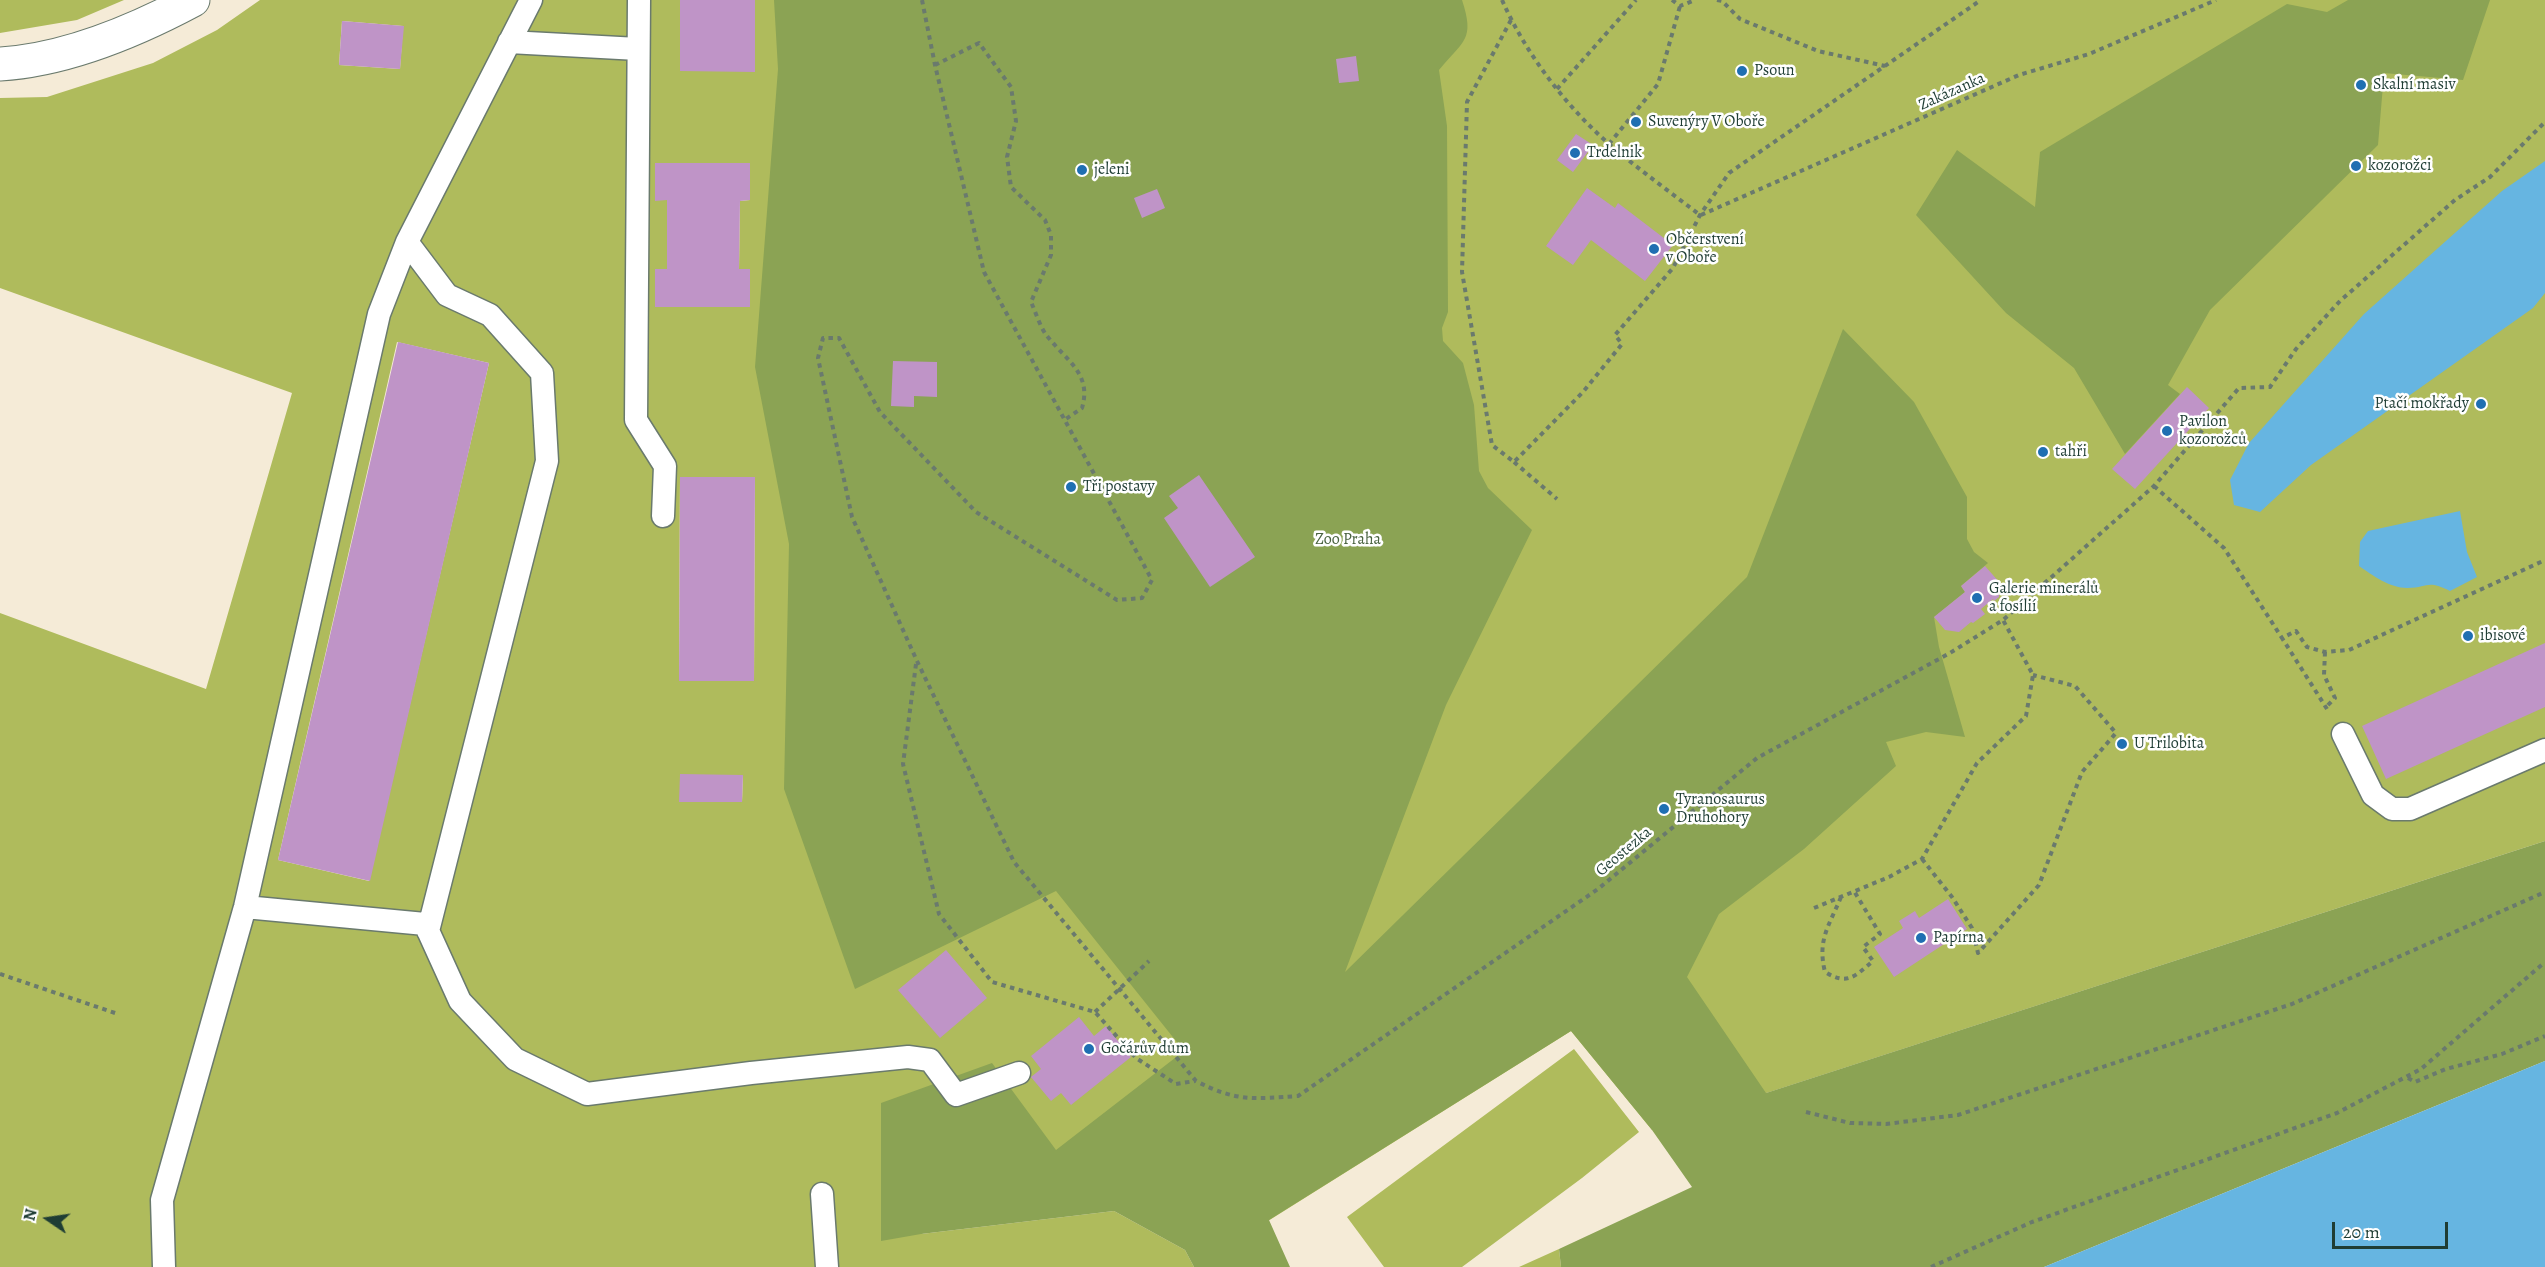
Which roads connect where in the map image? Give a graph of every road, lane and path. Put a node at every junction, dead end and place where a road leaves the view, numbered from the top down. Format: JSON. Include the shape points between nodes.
{"nodes":[{"id":1,"x":193,"y":0,"type":"edge"},
{"id":2,"x":531,"y":0,"type":"edge"},
{"id":3,"x":639,"y":0,"type":"edge"},
{"id":4,"x":922,"y":0,"type":"edge"},
{"id":5,"x":1502,"y":0,"type":"edge"},
{"id":6,"x":1636,"y":0,"type":"edge"},
{"id":7,"x":1672,"y":0,"type":"edge"},
{"id":8,"x":1695,"y":0,"type":"edge"},
{"id":9,"x":1718,"y":0,"type":"edge"},
{"id":10,"x":1981,"y":0,"type":"edge"},
{"id":11,"x":2216,"y":0,"type":"edge"},
{"id":12,"x":1680,"y":6,"type":"junction"},
{"id":13,"x":1511,"y":20,"type":"junction"},
{"id":14,"x":508,"y":42,"type":"junction"},
{"id":15,"x":638,"y":49,"type":"junction"},
{"id":16,"x":0,"y":64,"type":"edge"},
{"id":17,"x":935,"y":65,"type":"junction"},
{"id":18,"x":1886,"y":66,"type":"junction"},
{"id":19,"x":1557,"y":89,"type":"junction"},
{"id":20,"x":2545,"y":122,"type":"edge"},
{"id":21,"x":1609,"y":144,"type":"junction"},
{"id":22,"x":1700,"y":215,"type":"junction"},
{"id":23,"x":406,"y":243,"type":"junction"},
{"id":24,"x":1063,"y":421,"type":"junction"},
{"id":25,"x":1514,"y":462,"type":"junction"},
{"id":26,"x":2154,"y":486,"type":"junction"},
{"id":27,"x":1557,"y":499,"type":"dead end"},
{"id":28,"x":663,"y":516,"type":"dead end"},
{"id":29,"x":2545,"y":560,"type":"edge"},
{"id":30,"x":2003,"y":620,"type":"junction"},
{"id":31,"x":2282,"y":638,"type":"junction"},
{"id":32,"x":2325,"y":652,"type":"junction"},
{"id":33,"x":916,"y":661,"type":"junction"},
{"id":34,"x":2033,"y":675,"type":"junction"},
{"id":35,"x":2326,"y":707,"type":"junction"},
{"id":36,"x":2343,"y":734,"type":"joint"},
{"id":37,"x":2545,"y":750,"type":"edge"},
{"id":38,"x":1922,"y":859,"type":"junction"},
{"id":39,"x":1854,"y":891,"type":"junction"},
{"id":40,"x":2545,"y":892,"type":"edge"},
{"id":41,"x":1841,"y":897,"type":"junction"},
{"id":42,"x":245,"y":906,"type":"junction"},
{"id":43,"x":1814,"y":908,"type":"dead end"},
{"id":44,"x":428,"y":931,"type":"junction"},
{"id":45,"x":1149,"y":961,"type":"dead end"},
{"id":46,"x":2545,"y":962,"type":"edge"},
{"id":47,"x":0,"y":974,"type":"edge"},
{"id":48,"x":1119,"y":989,"type":"junction"},
{"id":49,"x":1095,"y":1012,"type":"junction"},
{"id":50,"x":118,"y":1014,"type":"dead end"},
{"id":51,"x":2545,"y":1035,"type":"edge"},
{"id":52,"x":1020,"y":1073,"type":"dead end"},
{"id":53,"x":2407,"y":1077,"type":"junction"},
{"id":54,"x":1196,"y":1081,"type":"junction"},
{"id":55,"x":1806,"y":1112,"type":"dead end"},
{"id":56,"x":822,"y":1194,"type":"dead end"},
{"id":57,"x":164,"y":1267,"type":"edge"},
{"id":58,"x":827,"y":1267,"type":"edge"},
{"id":59,"x":1931,"y":1267,"type":"edge"}],
"edges":[{"from":1,"to":16,"type":"street","via":[[124,34],[62,53]]},
{"from":2,"to":14,"type":"lane"},
{"from":3,"to":15,"type":"lane"},
{"from":4,"to":17,"type":"path"},
{"from":5,"to":13,"type":"path"},
{"from":6,"to":19,"type":"path"},
{"from":7,"to":12,"type":"path"},
{"from":8,"to":12,"type":"path"},
{"from":9,"to":18,"type":"path","via":[[1740,19],[1818,51]]},
{"from":10,"to":18,"type":"path"},
{"from":11,"to":22,"type":"path","name":"Zakázanka","via":[[2089,54],[2019,75]]},
{"from":12,"to":21,"type":"path","via":[[1658,84]]},
{"from":13,"to":19,"type":"path"},
{"from":13,"to":25,"type":"path","via":[[1467,102],[1462,272],[1492,444]]},
{"from":14,"to":15,"type":"lane"},
{"from":14,"to":23,"type":"lane"},
{"from":15,"to":28,"type":"lane","via":[[636,420],[665,466]]},
{"from":17,"to":24,"type":"path","via":[[984,272]]},
{"from":17,"to":24,"type":"path","via":[[979,43],[1011,87],[1016,120],[1007,157],[1011,187],[1045,220],[1051,236],[1051,255],[1031,302],[1045,334],[1081,375],[1087,392],[1082,408]]},
{"from":18,"to":22,"type":"path","via":[[1729,173]]},
{"from":19,"to":21,"type":"path"},
{"from":20,"to":26,"type":"path","name":"Geostezka","via":[[2490,177],[2455,200],[2340,301],[2296,349],[2270,387],[2239,388]]},
{"from":21,"to":22,"type":"path"},
{"from":22,"to":25,"type":"path","via":[[1673,268],[1615,335],[1622,344],[1583,392]]},
{"from":23,"to":42,"type":"lane","via":[[379,314]]},
{"from":23,"to":44,"type":"lane","via":[[447,295],[490,315],[542,373],[548,461]]},
{"from":24,"to":33,"type":"path","via":[[1152,580],[1142,597],[1117,600],[976,512],[880,412],[839,338],[823,338],[818,358],[852,516]]},
{"from":25,"to":27,"type":"path"},
{"from":26,"to":30,"type":"path","name":"Geostezka"},
{"from":26,"to":31,"type":"path","via":[[2224,548]]},
{"from":29,"to":32,"type":"path","via":[[2349,650]]},
{"from":30,"to":34,"type":"path"},
{"from":30,"to":54,"type":"path","name":"Geostezka","via":[[1757,758],[1598,889],[1298,1096],[1253,1099],[1223,1095]]},
{"from":31,"to":32,"type":"path","via":[[2296,631],[2307,647]]},
{"from":31,"to":35,"type":"path"},
{"from":32,"to":35,"type":"path","via":[[2324,675],[2335,698]]},
{"from":33,"to":48,"type":"path","via":[[1014,862]]},
{"from":33,"to":49,"type":"path","via":[[903,764],[939,914],[992,982]]},
{"from":34,"to":38,"type":"path","via":[[2026,716],[1977,763]]},
{"from":34,"to":38,"type":"path","via":[[2075,686],[2116,733],[2082,772],[2038,885],[1978,953],[1972,928]]},
{"from":35,"to":36,"type":"path"},
{"from":36,"to":37,"type":"lane","via":[[2373,795],[2392,809],[2410,809]]},
{"from":38,"to":39,"type":"path"},
{"from":39,"to":41,"type":"path"},
{"from":39,"to":41,"type":"path","via":[[1880,934],[1863,947],[1873,961],[1851,979],[1837,979],[1825,972],[1821,957],[1821,944]]},
{"from":40,"to":55,"type":"path","via":[[2292,1004],[1958,1115],[1886,1124],[1850,1123]]},
{"from":41,"to":43,"type":"path"},
{"from":42,"to":44,"type":"lane","via":[[425,924]]},
{"from":42,"to":57,"type":"lane","via":[[162,1200]]},
{"from":44,"to":52,"type":"lane","via":[[460,1001],[515,1059],[588,1094],[762,1071],[908,1058],[930,1060],[956,1095]]},
{"from":45,"to":48,"type":"path"},
{"from":46,"to":53,"type":"path","via":[[2463,1035]]},
{"from":47,"to":50,"type":"path"},
{"from":48,"to":49,"type":"path"},
{"from":48,"to":54,"type":"path"},
{"from":49,"to":54,"type":"path","via":[[1136,1058],[1176,1084]]},
{"from":51,"to":53,"type":"path","via":[[2502,1054],[2415,1082]]},
{"from":53,"to":59,"type":"path","via":[[2337,1113],[2031,1222]]},
{"from":56,"to":58,"type":"lane"}]}
